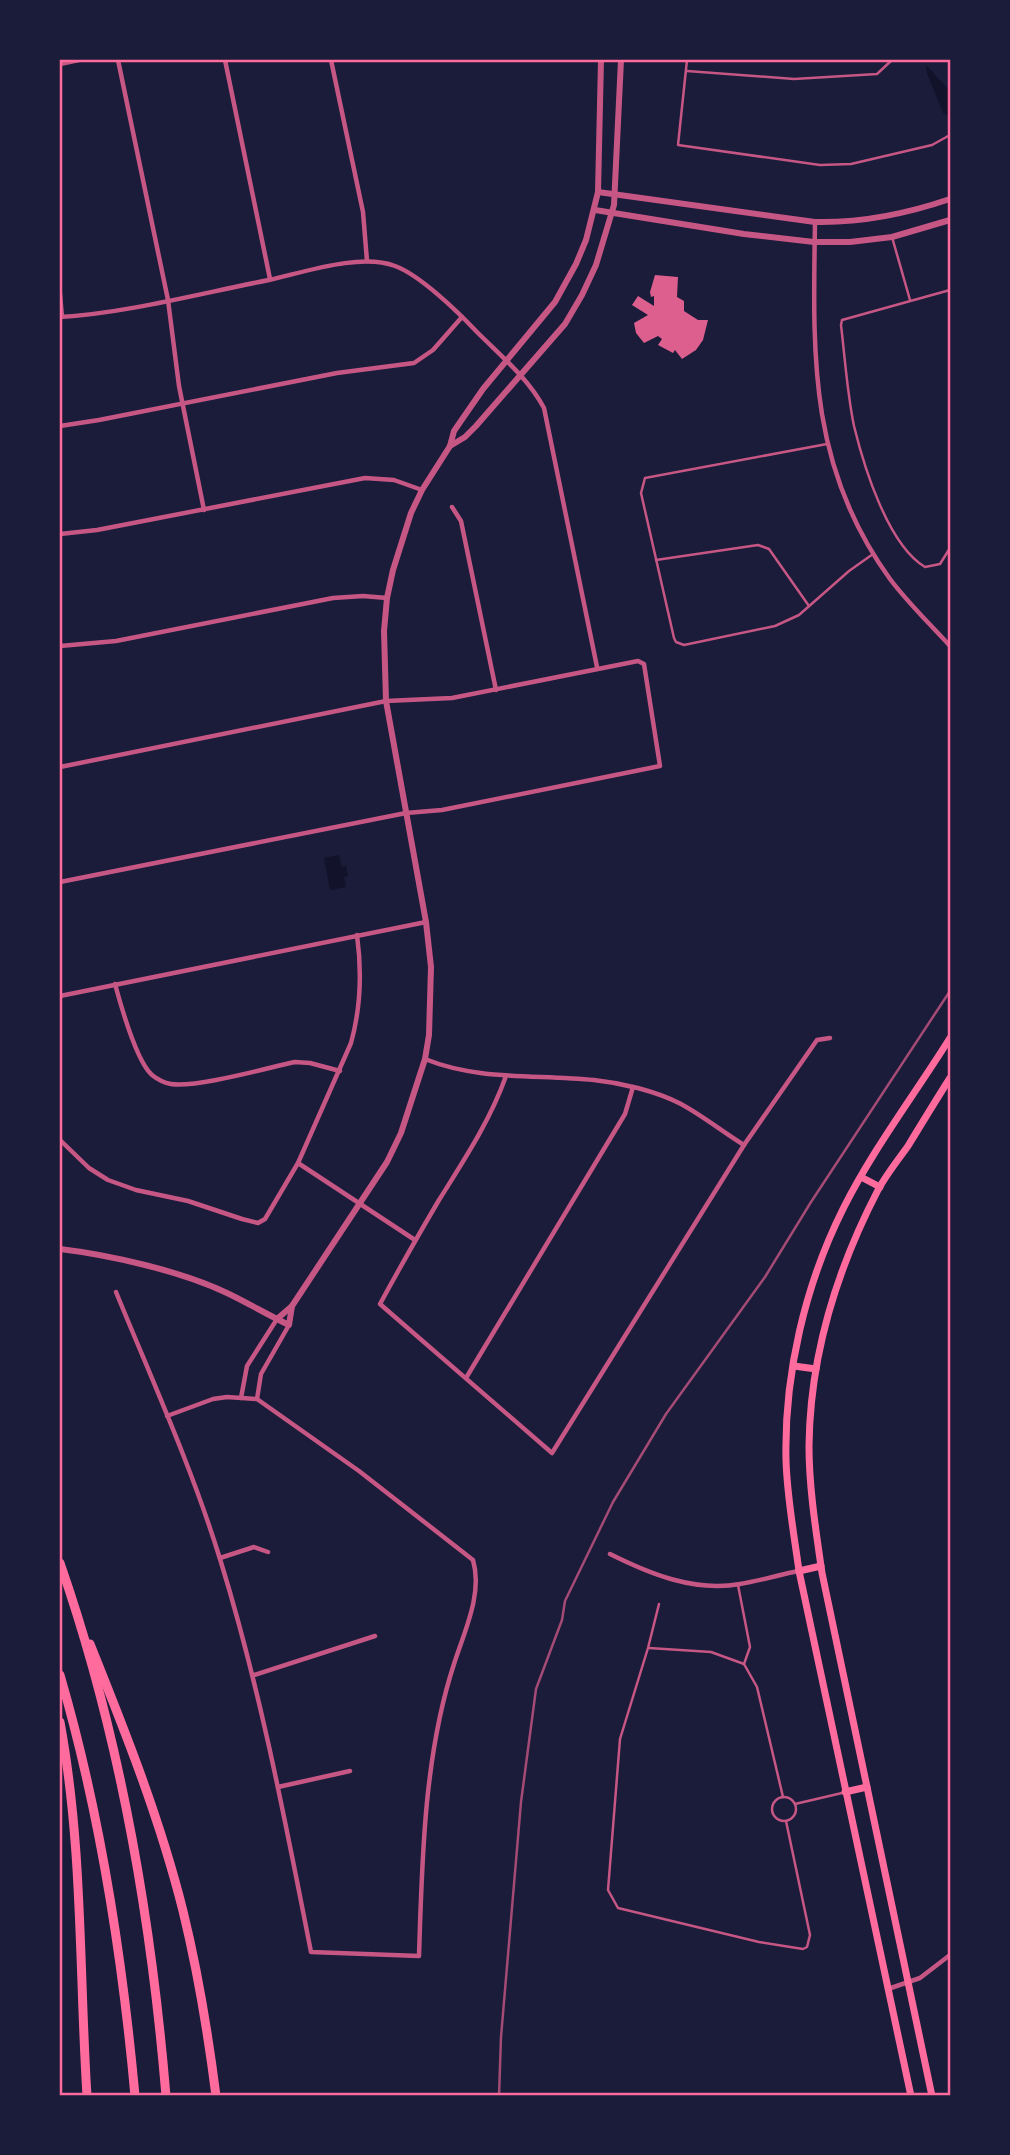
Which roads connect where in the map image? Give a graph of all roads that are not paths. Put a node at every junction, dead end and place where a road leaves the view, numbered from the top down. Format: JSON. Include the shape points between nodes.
{"nodes":[{"id":1,"x":79,"y":60,"type":"edge"},
{"id":2,"x":118,"y":60,"type":"edge"},
{"id":3,"x":225,"y":60,"type":"edge"},
{"id":4,"x":331,"y":60,"type":"edge"},
{"id":5,"x":601,"y":60,"type":"edge"},
{"id":6,"x":621,"y":60,"type":"edge"},
{"id":7,"x":687,"y":60,"type":"edge"},
{"id":8,"x":892,"y":60,"type":"edge"},
{"id":9,"x":60,"y":64,"type":"edge"},
{"id":10,"x":687,"y":71,"type":"junction"},
{"id":11,"x":950,"y":135,"type":"edge"},
{"id":12,"x":598,"y":191,"type":"junction"},
{"id":13,"x":616,"y":194,"type":"junction"},
{"id":14,"x":950,"y":199,"type":"edge"},
{"id":15,"x":595,"y":210,"type":"junction"},
{"id":16,"x":613,"y":214,"type":"junction"},
{"id":17,"x":950,"y":220,"type":"edge"},
{"id":18,"x":815,"y":222,"type":"junction"},
{"id":19,"x":892,"y":237,"type":"junction"},
{"id":20,"x":814,"y":242,"type":"junction"},
{"id":21,"x":367,"y":261,"type":"junction"},
{"id":22,"x":270,"y":279,"type":"junction"},
{"id":23,"x":950,"y":290,"type":"edge"},
{"id":24,"x":60,"y":294,"type":"edge"},
{"id":25,"x":168,"y":300,"type":"junction"},
{"id":26,"x":910,"y":300,"type":"junction"},
{"id":27,"x":61,"y":317,"type":"edge"},
{"id":28,"x":463,"y":317,"type":"junction"},
{"id":29,"x":506,"y":361,"type":"junction"},
{"id":30,"x":521,"y":376,"type":"junction"},
{"id":31,"x":182,"y":404,"type":"junction"},
{"id":32,"x":60,"y":426,"type":"edge"},
{"id":33,"x":827,"y":444,"type":"junction"},
{"id":34,"x":450,"y":446,"type":"junction"},
{"id":35,"x":422,"y":490,"type":"junction"},
{"id":36,"x":452,"y":508,"type":"dead end"},
{"id":37,"x":204,"y":510,"type":"junction"},
{"id":38,"x":60,"y":534,"type":"edge"},
{"id":39,"x":950,"y":548,"type":"edge"},
{"id":40,"x":874,"y":554,"type":"junction"},
{"id":41,"x":656,"y":560,"type":"junction"},
{"id":42,"x":387,"y":598,"type":"junction"},
{"id":43,"x":809,"y":606,"type":"junction"},
{"id":44,"x":60,"y":646,"type":"edge"},
{"id":45,"x":950,"y":646,"type":"edge"},
{"id":46,"x":597,"y":667,"type":"junction"},
{"id":47,"x":496,"y":690,"type":"junction"},
{"id":48,"x":386,"y":701,"type":"junction"},
{"id":49,"x":60,"y":767,"type":"edge"},
{"id":50,"x":406,"y":813,"type":"junction"},
{"id":51,"x":60,"y":882,"type":"edge"},
{"id":52,"x":426,"y":922,"type":"junction"},
{"id":53,"x":357,"y":936,"type":"junction"},
{"id":54,"x":115,"y":984,"type":"junction"},
{"id":55,"x":60,"y":996,"type":"edge"},
{"id":56,"x":830,"y":1038,"type":"dead end"},
{"id":57,"x":950,"y":1038,"type":"edge"},
{"id":58,"x":425,"y":1059,"type":"junction"},
{"id":59,"x":340,"y":1071,"type":"junction"},
{"id":60,"x":506,"y":1076,"type":"junction"},
{"id":61,"x":950,"y":1078,"type":"edge"},
{"id":62,"x":633,"y":1087,"type":"junction"},
{"id":63,"x":60,"y":1140,"type":"edge"},
{"id":64,"x":744,"y":1145,"type":"junction"},
{"id":65,"x":298,"y":1163,"type":"junction"},
{"id":66,"x":861,"y":1177,"type":"junction"},
{"id":67,"x":880,"y":1187,"type":"junction"},
{"id":68,"x":360,"y":1202,"type":"junction"},
{"id":69,"x":415,"y":1240,"type":"junction"},
{"id":70,"x":60,"y":1249,"type":"edge"},
{"id":71,"x":116,"y":1292,"type":"dead end"},
{"id":72,"x":292,"y":1306,"type":"junction"},
{"id":73,"x":277,"y":1319,"type":"junction"},
{"id":74,"x":289,"y":1325,"type":"junction"},
{"id":75,"x":794,"y":1366,"type":"junction"},
{"id":76,"x":816,"y":1369,"type":"junction"},
{"id":77,"x":466,"y":1378,"type":"junction"},
{"id":78,"x":241,"y":1398,"type":"junction"},
{"id":79,"x":257,"y":1399,"type":"junction"},
{"id":80,"x":167,"y":1416,"type":"junction"},
{"id":81,"x":268,"y":1552,"type":"dead end"},
{"id":82,"x":610,"y":1554,"type":"dead end"},
{"id":83,"x":220,"y":1558,"type":"junction"},
{"id":84,"x":60,"y":1563,"type":"edge"},
{"id":85,"x":821,"y":1566,"type":"junction"},
{"id":86,"x":799,"y":1570,"type":"junction"},
{"id":87,"x":67,"y":1585,"type":"junction"},
{"id":88,"x":738,"y":1585,"type":"junction"},
{"id":89,"x":659,"y":1604,"type":"dead end"},
{"id":90,"x":375,"y":1636,"type":"dead end"},
{"id":91,"x":648,"y":1648,"type":"junction"},
{"id":92,"x":744,"y":1664,"type":"junction"},
{"id":93,"x":60,"y":1675,"type":"edge"},
{"id":94,"x":254,"y":1675,"type":"junction"},
{"id":95,"x":60,"y":1722,"type":"edge"},
{"id":96,"x":350,"y":1771,"type":"dead end"},
{"id":97,"x":278,"y":1787,"type":"junction"},
{"id":98,"x":867,"y":1787,"type":"junction"},
{"id":99,"x":845,"y":1793,"type":"junction"},
{"id":100,"x":783,"y":1797,"type":"junction"},
{"id":101,"x":795,"y":1804,"type":"junction"},
{"id":102,"x":786,"y":1821,"type":"junction"},
{"id":103,"x":950,"y":1955,"type":"edge"},
{"id":104,"x":908,"y":1982,"type":"junction"},
{"id":105,"x":888,"y":1989,"type":"junction"},
{"id":106,"x":87,"y":2095,"type":"edge"},
{"id":107,"x":135,"y":2095,"type":"edge"},
{"id":108,"x":166,"y":2095,"type":"edge"},
{"id":109,"x":216,"y":2095,"type":"edge"},
{"id":110,"x":911,"y":2095,"type":"edge"},
{"id":111,"x":932,"y":2095,"type":"edge"}],
"edges":[{"from":1,"to":9,"type":"street"},
{"from":2,"to":25,"type":"street"},
{"from":3,"to":22,"type":"street"},
{"from":4,"to":21,"type":"street","via":[[363,212]]},
{"from":5,"to":12,"type":"street"},
{"from":6,"to":13,"type":"street"},
{"from":7,"to":10,"type":"lane"},
{"from":8,"to":10,"type":"lane","via":[[877,74],[794,79]]},
{"from":10,"to":11,"type":"lane","via":[[678,145],[841,165],[932,145]]},
{"from":12,"to":13,"type":"street"},
{"from":12,"to":15,"type":"street"},
{"from":13,"to":16,"type":"street"},
{"from":13,"to":18,"type":"street"},
{"from":14,"to":18,"type":"street","via":[[895,215]]},
{"from":15,"to":16,"type":"street"},
{"from":15,"to":29,"type":"street","via":[[567,283]]},
{"from":16,"to":20,"type":"street"},
{"from":16,"to":30,"type":"street","via":[[582,295],[565,324]]},
{"from":17,"to":19,"type":"street"},
{"from":18,"to":20,"type":"street"},
{"from":19,"to":20,"type":"street"},
{"from":19,"to":26,"type":"lane"},
{"from":20,"to":33,"type":"street","via":[[815,362]]},
{"from":21,"to":22,"type":"street"},
{"from":21,"to":28,"type":"street","via":[[395,266],[409,274]]},
{"from":22,"to":25,"type":"street"},
{"from":23,"to":26,"type":"lane"},
{"from":24,"to":27,"type":"street"},
{"from":25,"to":27,"type":"street"},
{"from":25,"to":31,"type":"street"},
{"from":26,"to":39,"type":"lane","via":[[842,320],[854,426],[879,502],[915,561],[925,567],[940,564]]},
{"from":28,"to":29,"type":"street"},
{"from":28,"to":31,"type":"street","via":[[433,351],[414,363],[346,371]]},
{"from":29,"to":30,"type":"street"},
{"from":29,"to":34,"type":"street","via":[[454,430]]},
{"from":30,"to":34,"type":"street"},
{"from":30,"to":46,"type":"street","via":[[537,396],[548,423]]},
{"from":31,"to":32,"type":"street"},
{"from":31,"to":37,"type":"street"},
{"from":33,"to":40,"type":"street","via":[[845,500]]},
{"from":33,"to":41,"type":"lane","via":[[645,478],[641,493]]},
{"from":34,"to":35,"type":"street"},
{"from":35,"to":37,"type":"street","via":[[394,480],[365,478]]},
{"from":35,"to":42,"type":"street","via":[[400,542]]},
{"from":36,"to":47,"type":"street","via":[[461,521]]},
{"from":37,"to":38,"type":"street"},
{"from":40,"to":43,"type":"lane"},
{"from":40,"to":45,"type":"street"},
{"from":41,"to":43,"type":"lane","via":[[758,545],[769,549]]},
{"from":41,"to":43,"type":"lane","via":[[674,638],[684,645],[775,626]]},
{"from":42,"to":44,"type":"street","via":[[333,598],[116,641]]},
{"from":42,"to":48,"type":"street"},
{"from":46,"to":47,"type":"street"},
{"from":46,"to":50,"type":"street","via":[[644,664],[660,766],[442,810]]},
{"from":47,"to":48,"type":"street","via":[[439,700]]},
{"from":48,"to":49,"type":"street"},
{"from":48,"to":50,"type":"street"},
{"from":50,"to":51,"type":"street"},
{"from":50,"to":52,"type":"street"},
{"from":52,"to":53,"type":"street"},
{"from":52,"to":58,"type":"street","via":[[432,1006]]},
{"from":53,"to":54,"type":"street"},
{"from":53,"to":59,"type":"street","via":[[359,1009]]},
{"from":54,"to":55,"type":"street"},
{"from":54,"to":59,"type":"street","via":[[146,1068],[164,1082],[206,1081],[295,1062]]},
{"from":56,"to":64,"type":"street","via":[[817,1040]]},
{"from":57,"to":66,"type":"main road"},
{"from":58,"to":60,"type":"street","via":[[450,1068]]},
{"from":58,"to":68,"type":"street","via":[[401,1133]]},
{"from":59,"to":65,"type":"street"},
{"from":60,"to":62,"type":"street","via":[[594,1080]]},
{"from":60,"to":69,"type":"street","via":[[485,1124]]},
{"from":61,"to":67,"type":"main road"},
{"from":62,"to":64,"type":"street","via":[[680,1103]]},
{"from":62,"to":77,"type":"street","via":[[625,1114]]},
{"from":63,"to":65,"type":"street","via":[[108,1180],[258,1223],[265,1219]]},
{"from":64,"to":77,"type":"street","via":[[552,1453]]},
{"from":65,"to":68,"type":"street"},
{"from":66,"to":67,"type":"main road"},
{"from":66,"to":75,"type":"main road","via":[[820,1265]]},
{"from":67,"to":76,"type":"main road","via":[[839,1280]]},
{"from":68,"to":69,"type":"street"},
{"from":68,"to":72,"type":"street"},
{"from":69,"to":77,"type":"street","via":[[380,1304]]},
{"from":70,"to":73,"type":"street","via":[[155,1269],[224,1292]]},
{"from":71,"to":80,"type":"street"},
{"from":72,"to":73,"type":"street"},
{"from":72,"to":74,"type":"street"},
{"from":73,"to":74,"type":"street"},
{"from":73,"to":78,"type":"street","via":[[247,1366]]},
{"from":74,"to":79,"type":"street","via":[[261,1374]]},
{"from":75,"to":76,"type":"main road"},
{"from":75,"to":86,"type":"main road","via":[[786,1460]]},
{"from":76,"to":85,"type":"main road","via":[[809,1448]]},
{"from":78,"to":79,"type":"street"},
{"from":78,"to":80,"type":"street","via":[[213,1399]]},
{"from":79,"to":97,"type":"street","via":[[473,1560],[475,1599],[450,1674],[431,1779],[419,1956],[311,1952]]},
{"from":80,"to":83,"type":"street"},
{"from":81,"to":83,"type":"street","via":[[254,1547]]},
{"from":82,"to":88,"type":"street","via":[[676,1581]]},
{"from":83,"to":94,"type":"street"},
{"from":84,"to":87,"type":"highway"},
{"from":85,"to":86,"type":"main road"},
{"from":85,"to":98,"type":"main road"},
{"from":86,"to":88,"type":"street"},
{"from":86,"to":99,"type":"main road"},
{"from":87,"to":108,"type":"highway","via":[[105,1717],[138,1866]]},
{"from":87,"to":109,"type":"highway","via":[[132,1749],[170,1864],[203,2004]]},
{"from":88,"to":92,"type":"lane","via":[[750,1647]]},
{"from":89,"to":91,"type":"lane"},
{"from":90,"to":94,"type":"street"},
{"from":91,"to":92,"type":"lane","via":[[712,1652]]},
{"from":91,"to":102,"type":"lane","via":[[620,1739],[608,1890],[618,1908],[803,1950],[810,1934]]},
{"from":92,"to":100,"type":"lane","via":[[757,1687]]},
{"from":93,"to":107,"type":"highway","via":[[112,1906]]},
{"from":94,"to":97,"type":"street"},
{"from":95,"to":106,"type":"highway","via":[[78,1868]]},
{"from":96,"to":97,"type":"street"},
{"from":98,"to":99,"type":"main road"},
{"from":98,"to":104,"type":"main road"},
{"from":99,"to":101,"type":"lane"},
{"from":99,"to":105,"type":"main road"},
{"from":100,"to":101,"type":"lane"},
{"from":100,"to":102,"type":"lane","via":[[773,1804],[772,1811]]},
{"from":101,"to":102,"type":"lane","via":[[795,1815]]},
{"from":103,"to":104,"type":"street","via":[[931,1972]]},
{"from":104,"to":105,"type":"street"},
{"from":104,"to":111,"type":"main road"},
{"from":105,"to":110,"type":"main road"}]}
